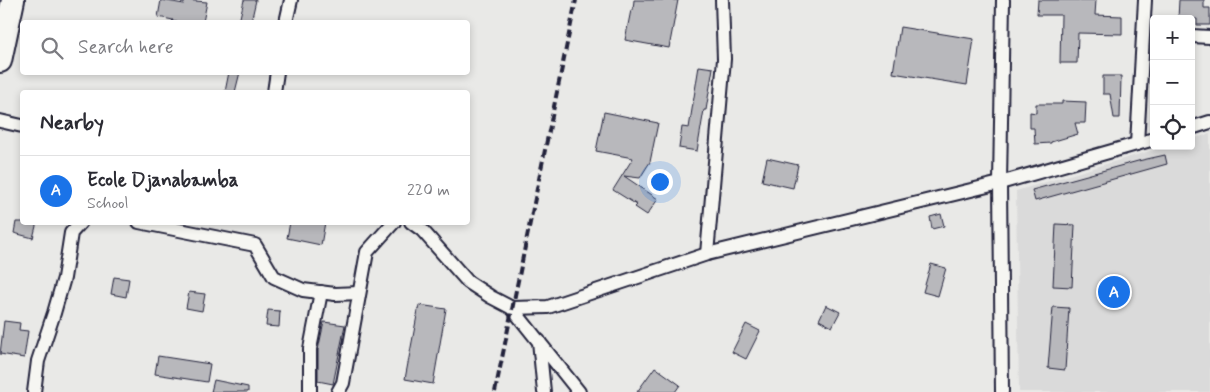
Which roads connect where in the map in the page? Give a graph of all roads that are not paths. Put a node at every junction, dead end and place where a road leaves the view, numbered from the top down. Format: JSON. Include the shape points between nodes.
{"nodes":[{"id":1,"x":12,"y":0,"type":"edge"},
{"id":2,"x":291,"y":0,"type":"edge"},
{"id":3,"x":722,"y":0,"type":"edge"},
{"id":4,"x":1003,"y":0,"type":"edge"},
{"id":5,"x":1145,"y":0,"type":"edge"},
{"id":6,"x":286,"y":20,"type":"edge"},
{"id":7,"x":1149,"y":36,"type":"edge"},
{"id":8,"x":1195,"y":36,"type":"edge"},
{"id":9,"x":1210,"y":37,"type":"edge"},
{"id":10,"x":0,"y":62,"type":"edge"},
{"id":11,"x":277,"y":75,"type":"edge"},
{"id":12,"x":274,"y":90,"type":"edge"},
{"id":13,"x":0,"y":121,"type":"edge"},
{"id":14,"x":1210,"y":122,"type":"edge"},
{"id":15,"x":20,"y":126,"type":"edge"},
{"id":16,"x":1195,"y":127,"type":"edge"},
{"id":17,"x":1150,"y":140,"type":"edge"},
{"id":18,"x":1137,"y":144,"type":"junction"},
{"id":19,"x":1000,"y":183,"type":"junction"},
{"id":20,"x":78,"y":225,"type":"edge"},
{"id":21,"x":154,"y":225,"type":"edge"},
{"id":22,"x":391,"y":225,"type":"edge"},
{"id":23,"x":415,"y":225,"type":"edge"},
{"id":24,"x":707,"y":254,"type":"junction"},
{"id":25,"x":321,"y":292,"type":"junction"},
{"id":26,"x":359,"y":293,"type":"junction"},
{"id":27,"x":512,"y":308,"type":"junction"},
{"id":28,"x":539,"y":341,"type":"junction"},
{"id":29,"x":34,"y":392,"type":"edge"},
{"id":30,"x":310,"y":392,"type":"edge"},
{"id":31,"x":338,"y":392,"type":"edge"},
{"id":32,"x":544,"y":392,"type":"edge"},
{"id":33,"x":579,"y":392,"type":"edge"},
{"id":34,"x":1002,"y":392,"type":"edge"}],
"edges":[{"from":1,"to":10,"type":"highway"},
{"from":2,"to":6,"type":"street"},
{"from":3,"to":24,"type":"street","via":[[724,59]]},
{"from":4,"to":19,"type":"street"},
{"from":5,"to":7,"type":"street"},
{"from":7,"to":18,"type":"street"},
{"from":8,"to":9,"type":"street"},
{"from":11,"to":12,"type":"street"},
{"from":13,"to":15,"type":"street"},
{"from":14,"to":16,"type":"street"},
{"from":17,"to":18,"type":"street"},
{"from":18,"to":19,"type":"street"},
{"from":19,"to":24,"type":"street"},
{"from":19,"to":34,"type":"street"},
{"from":20,"to":29,"type":"street","via":[[71,233],[64,278],[38,361]]},
{"from":21,"to":25,"type":"street","via":[[255,245],[274,277],[303,290]]},
{"from":22,"to":26,"type":"street","via":[[367,252]]},
{"from":23,"to":27,"type":"street","via":[[468,282]]},
{"from":24,"to":27,"type":"street","via":[[548,307]]},
{"from":25,"to":26,"type":"street"},
{"from":25,"to":30,"type":"street","via":[[310,349]]},
{"from":26,"to":31,"type":"street","via":[[343,383]]},
{"from":27,"to":28,"type":"street"},
{"from":28,"to":32,"type":"street"},
{"from":28,"to":33,"type":"street"}]}
